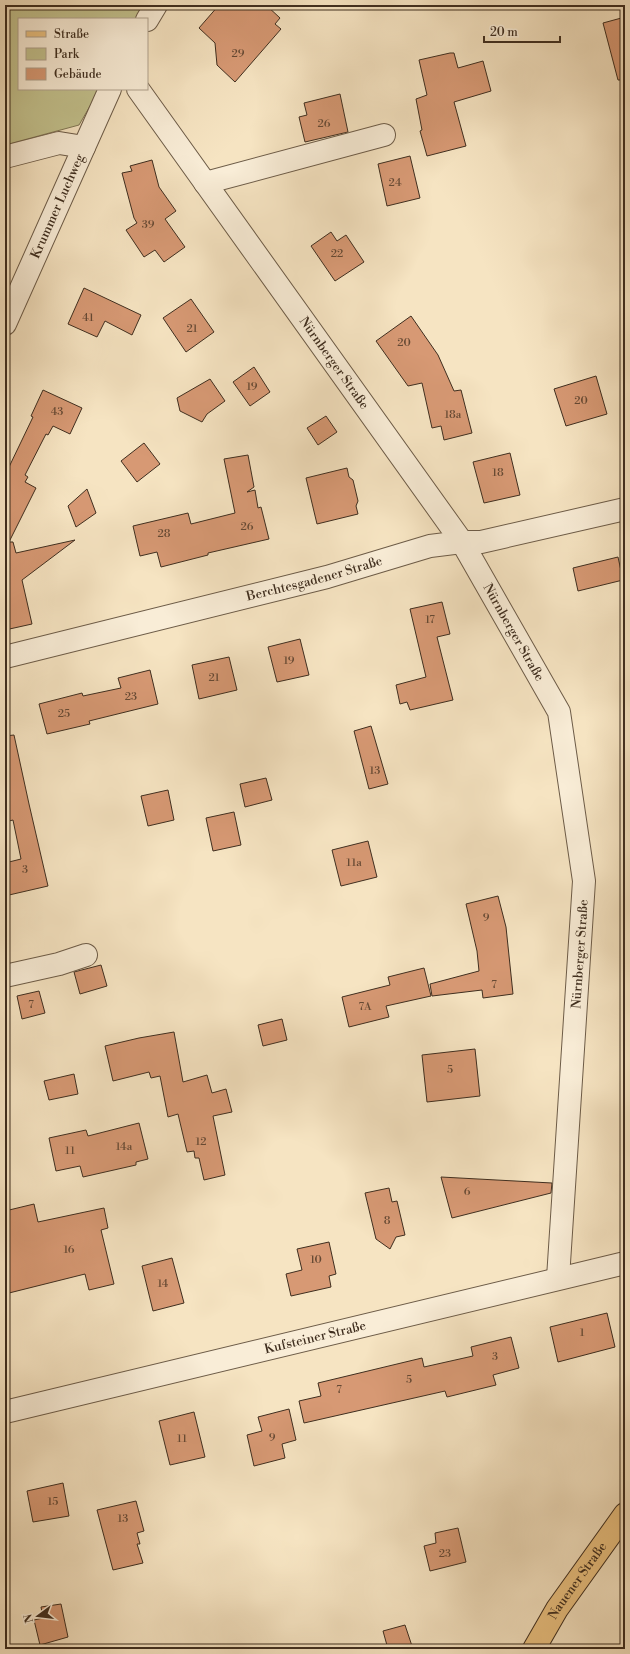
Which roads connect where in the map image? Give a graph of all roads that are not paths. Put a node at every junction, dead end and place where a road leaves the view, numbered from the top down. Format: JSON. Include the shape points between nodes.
{"nodes":[{"id":1,"x":156,"y":5,"type":"edge"},
{"id":2,"x":148,"y":18,"type":"edge"},
{"id":3,"x":110,"y":90,"type":"edge"},
{"id":4,"x":139,"y":90,"type":"edge"},
{"id":5,"x":384,"y":135,"type":"dead end"},
{"id":6,"x":84,"y":147,"type":"junction"},
{"id":7,"x":5,"y":157,"type":"edge"},
{"id":8,"x":204,"y":183,"type":"junction"},
{"id":9,"x":5,"y":324,"type":"edge"},
{"id":10,"x":625,"y":509,"type":"edge"},
{"id":11,"x":462,"y":542,"type":"junction"},
{"id":12,"x":5,"y":657,"type":"edge"},
{"id":13,"x":86,"y":955,"type":"dead end"},
{"id":14,"x":5,"y":976,"type":"edge"},
{"id":15,"x":625,"y":1264,"type":"edge"},
{"id":16,"x":558,"y":1278,"type":"junction"},
{"id":17,"x":5,"y":1412,"type":"edge"},
{"id":18,"x":625,"y":1514,"type":"edge"},
{"id":19,"x":534,"y":1649,"type":"edge"}],
"edges":[{"from":1,"to":2,"type":"street"},
{"from":3,"to":6,"type":"street","name":"Krummer Luchweg"},
{"from":4,"to":8,"type":"street","name":"Nürnberger Straße"},
{"from":5,"to":8,"type":"street"},
{"from":6,"to":7,"type":"street","via":[[60,143]]},
{"from":6,"to":9,"type":"street","name":"Krummer Luchweg"},
{"from":8,"to":11,"type":"street","name":"Nürnberger Straße"},
{"from":10,"to":11,"type":"street","name":"Berchtesgadener Straße","via":[[480,542]]},
{"from":11,"to":12,"type":"street","name":"Berchtesgadener Straße","via":[[430,546],[327,577]]},
{"from":11,"to":16,"type":"street","name":"Nürnberger Straße","via":[[559,712],[584,881]]},
{"from":13,"to":14,"type":"street"},
{"from":15,"to":16,"type":"street","name":"Kufsteiner Straße"},
{"from":16,"to":17,"type":"street","name":"Kufsteiner Straße"},
{"from":18,"to":19,"type":"main road","name":"Nauener Straße","via":[[557,1609]]}]}
